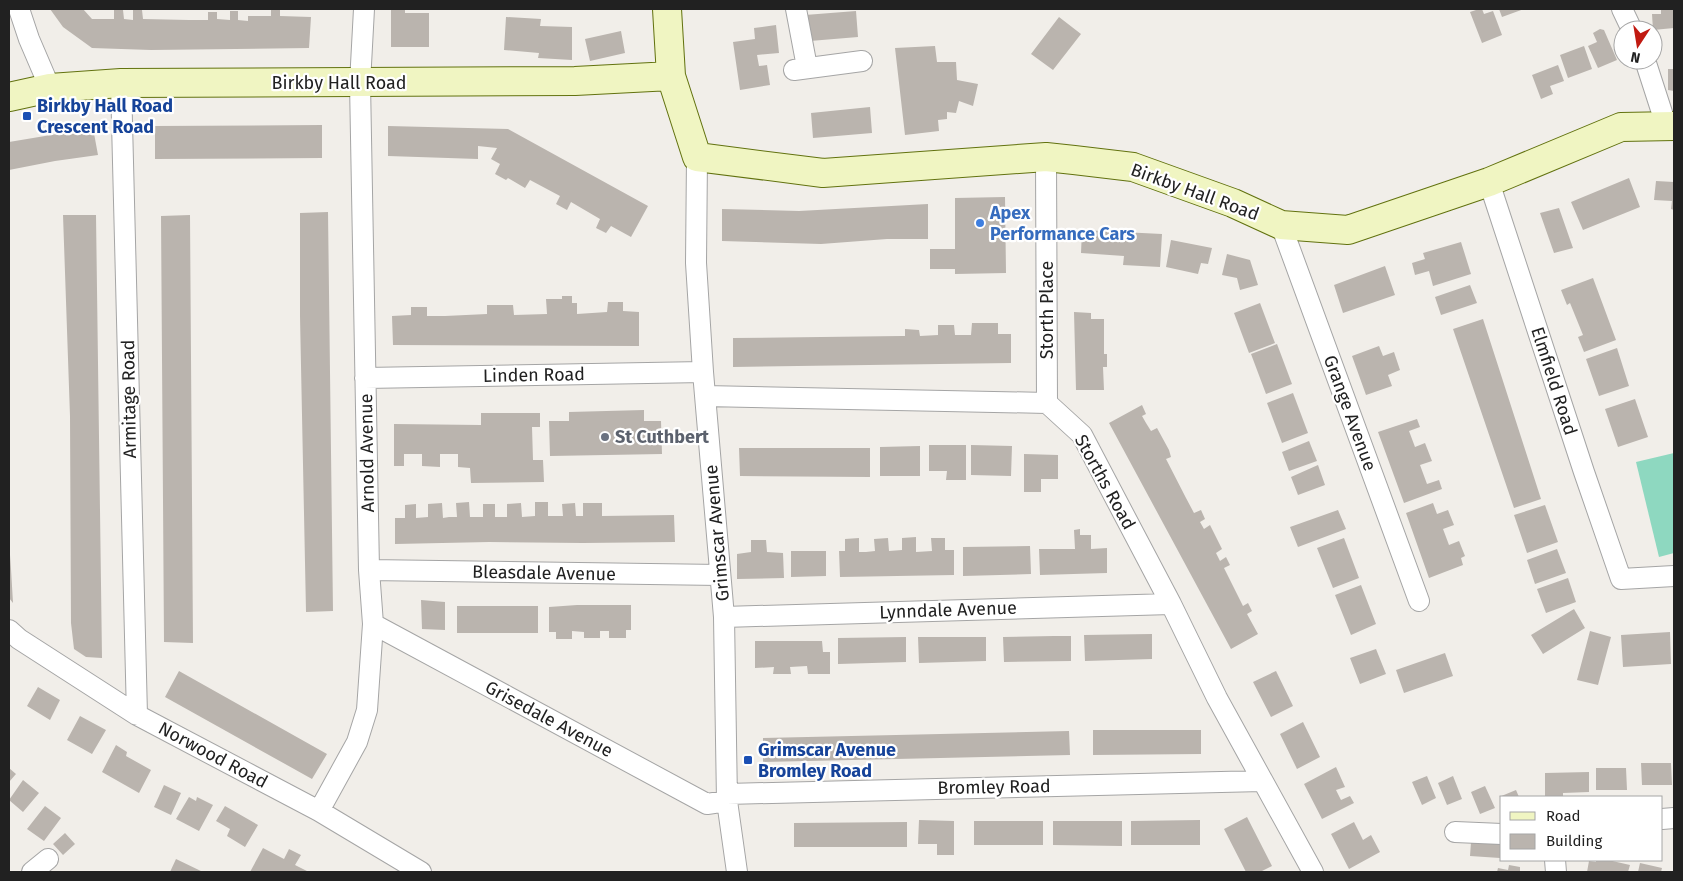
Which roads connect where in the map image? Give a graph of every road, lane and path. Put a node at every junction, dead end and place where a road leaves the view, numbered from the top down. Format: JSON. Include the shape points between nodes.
{"nodes":[{"id":1,"x":19,"y":9,"type":"edge"},
{"id":2,"x":364,"y":9,"type":"edge"},
{"id":3,"x":667,"y":9,"type":"edge"},
{"id":4,"x":796,"y":9,"type":"edge"},
{"id":5,"x":862,"y":61,"type":"dead end"},
{"id":6,"x":1649,"y":70,"type":"edge"},
{"id":7,"x":671,"y":76,"type":"junction"},
{"id":8,"x":121,"y":83,"type":"junction"},
{"id":9,"x":360,"y":83,"type":"junction"},
{"id":10,"x":50,"y":88,"type":"junction"},
{"id":11,"x":9,"y":97,"type":"edge"},
{"id":12,"x":1670,"y":126,"type":"edge"},
{"id":13,"x":697,"y":157,"type":"junction"},
{"id":14,"x":1046,"y":157,"type":"junction"},
{"id":15,"x":1489,"y":182,"type":"junction"},
{"id":16,"x":1281,"y":225,"type":"junction"},
{"id":17,"x":703,"y":372,"type":"junction"},
{"id":18,"x":365,"y":378,"type":"junction"},
{"id":19,"x":705,"y":396,"type":"junction"},
{"id":20,"x":1047,"y":403,"type":"junction"},
{"id":21,"x":369,"y":570,"type":"junction"},
{"id":22,"x":720,"y":575,"type":"junction"},
{"id":23,"x":1674,"y":576,"type":"edge"},
{"id":24,"x":1419,"y":601,"type":"dead end"},
{"id":25,"x":1171,"y":604,"type":"junction"},
{"id":26,"x":724,"y":617,"type":"junction"},
{"id":27,"x":373,"y":624,"type":"junction"},
{"id":28,"x":9,"y":630,"type":"edge"},
{"id":29,"x":137,"y":715,"type":"junction"},
{"id":30,"x":1262,"y":781,"type":"junction"},
{"id":31,"x":727,"y":798,"type":"junction"},
{"id":32,"x":319,"y":811,"type":"junction"},
{"id":33,"x":1454,"y":832,"type":"dead end"},
{"id":34,"x":1500,"y":834,"type":"edge"},
{"id":35,"x":48,"y":859,"type":"dead end"},
{"id":36,"x":32,"y":872,"type":"edge"},
{"id":37,"x":421,"y":872,"type":"edge"},
{"id":38,"x":737,"y":872,"type":"edge"},
{"id":39,"x":1313,"y":872,"type":"edge"}],
"edges":[{"from":1,"to":10,"type":"street"},
{"from":2,"to":9,"type":"street","name":"Arnold Avenue"},
{"from":3,"to":7,"type":"street","name":"Grimscar Avenue"},
{"from":4,"to":5,"type":"street","via":[[801,69]]},
{"from":6,"to":12,"type":"street"},
{"from":7,"to":9,"type":"street","name":"Birkby Hall Road","via":[[575,81]]},
{"from":7,"to":13,"type":"street","name":"Grimscar Avenue"},
{"from":8,"to":9,"type":"street","name":"Birkby Hall Road"},
{"from":8,"to":10,"type":"street","name":"Birkby Hall Road"},
{"from":8,"to":29,"type":"street","name":"Armitage Road"},
{"from":9,"to":18,"type":"street","name":"Arnold Avenue"},
{"from":10,"to":11,"type":"street","name":"Birkby Hall Road"},
{"from":12,"to":15,"type":"street","name":"Birkby Hall Road","via":[[1621,127]]},
{"from":13,"to":14,"type":"street","name":"Birkby Hall Road","via":[[823,173]]},
{"from":13,"to":17,"type":"street","name":"Grimscar Avenue","via":[[696,263]]},
{"from":14,"to":16,"type":"street","name":"Birkby Hall Road","via":[[1133,167],[1233,203]]},
{"from":14,"to":20,"type":"street","name":"Storth Place"},
{"from":15,"to":16,"type":"street","name":"Birkby Hall Road","via":[[1348,230]]},
{"from":15,"to":23,"type":"street","name":"Elmfield Road","via":[[1621,579]]},
{"from":16,"to":24,"type":"street","name":"Grange Avenue"},
{"from":17,"to":18,"type":"street","name":"Linden Road"},
{"from":17,"to":19,"type":"street","name":"Grimscar Avenue"},
{"from":18,"to":21,"type":"street","name":"Arnold Avenue"},
{"from":19,"to":20,"type":"street"},
{"from":19,"to":22,"type":"street","name":"Grimscar Avenue"},
{"from":20,"to":25,"type":"street","name":"Storths Road","via":[[1082,435]]},
{"from":21,"to":22,"type":"street","name":"Bleasdale Avenue"},
{"from":21,"to":27,"type":"street","name":"Arnold Avenue"},
{"from":22,"to":26,"type":"street","name":"Grimscar Avenue"},
{"from":25,"to":26,"type":"street","name":"Lynndale Avenue"},
{"from":25,"to":30,"type":"street","name":"Storths Road"},
{"from":26,"to":31,"type":"street","name":"Grimscar Avenue"},
{"from":27,"to":31,"type":"street","name":"Grisedale Avenue","via":[[706,804]]},
{"from":27,"to":32,"type":"street","name":"Arnold Avenue","via":[[365,715],[357,742]]},
{"from":28,"to":29,"type":"street","name":"Norwood Road","via":[[18,640]]},
{"from":29,"to":32,"type":"street","name":"Norwood Road"},
{"from":30,"to":31,"type":"street","name":"Bromley Road"},
{"from":30,"to":39,"type":"street","name":"Storths Road"},
{"from":31,"to":38,"type":"street","name":"Grimscar Avenue"},
{"from":32,"to":37,"type":"street","name":"Norwood Road"},
{"from":33,"to":34,"type":"street"},
{"from":35,"to":36,"type":"street"}]}
